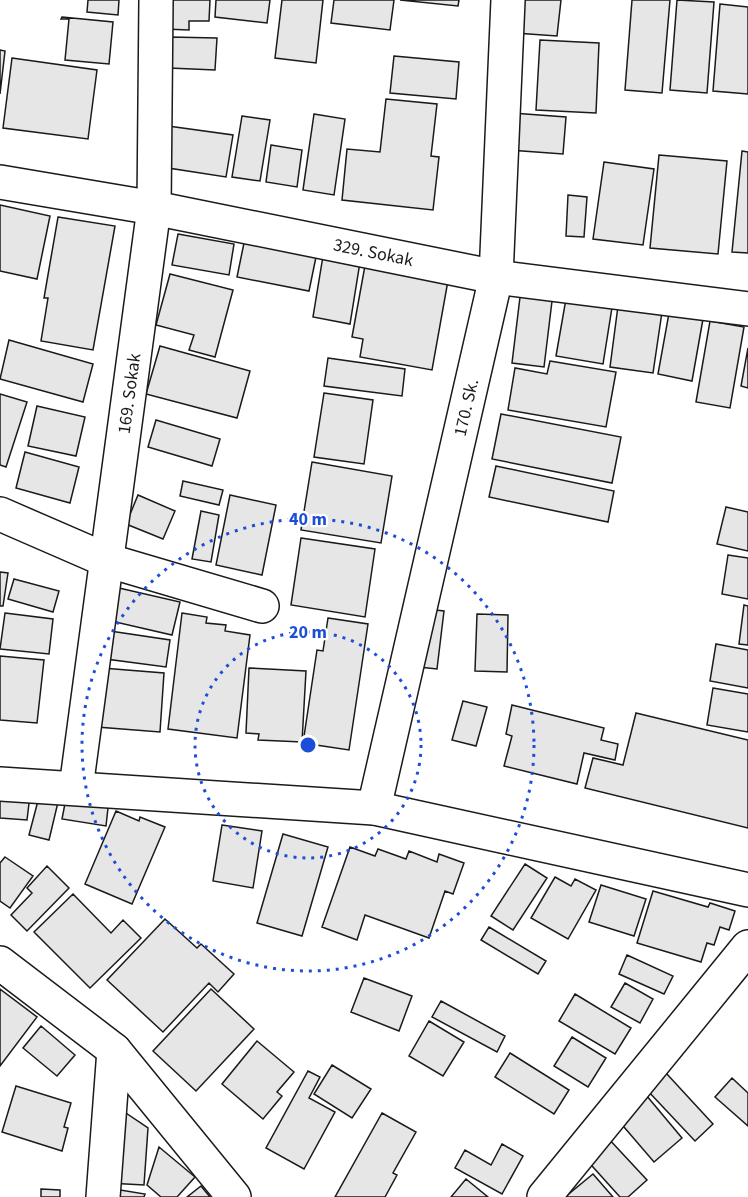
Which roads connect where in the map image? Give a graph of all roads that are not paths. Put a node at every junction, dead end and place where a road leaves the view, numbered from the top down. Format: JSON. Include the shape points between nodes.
{"nodes":[{"id":1,"x":156,"y":0,"type":"edge"},
{"id":2,"x":508,"y":0,"type":"edge"},
{"id":3,"x":0,"y":182,"type":"edge"},
{"id":4,"x":154,"y":208,"type":"junction"},
{"id":5,"x":496,"y":277,"type":"junction"},
{"id":6,"x":748,"y":309,"type":"edge"},
{"id":7,"x":0,"y":514,"type":"edge"},
{"id":8,"x":106,"y":560,"type":"junction"},
{"id":9,"x":262,"y":606,"type":"dead end"},
{"id":10,"x":0,"y":784,"type":"edge"},
{"id":11,"x":76,"y":788,"type":"junction"},
{"id":12,"x":374,"y":808,"type":"junction"},
{"id":13,"x":748,"y":890,"type":"edge"},
{"id":14,"x":748,"y":948,"type":"edge"},
{"id":15,"x":2,"y":967,"type":"edge"},
{"id":16,"x":114,"y":1050,"type":"junction"},
{"id":17,"x":103,"y":1197,"type":"edge"},
{"id":18,"x":234,"y":1197,"type":"edge"},
{"id":19,"x":544,"y":1197,"type":"edge"}],
"edges":[{"from":1,"to":4,"type":"street","name":"169. Sokak"},
{"from":2,"to":5,"type":"street","name":"170. Sk."},
{"from":3,"to":4,"type":"street","name":"329. Sokak"},
{"from":4,"to":5,"type":"street","name":"329. Sokak"},
{"from":4,"to":8,"type":"street","name":"169. Sokak"},
{"from":5,"to":6,"type":"street","name":"329. Sokak"},
{"from":5,"to":12,"type":"street","name":"170. Sk."},
{"from":7,"to":8,"type":"street"},
{"from":8,"to":9,"type":"street"},
{"from":8,"to":11,"type":"street","name":"169. Sokak"},
{"from":10,"to":11,"type":"street"},
{"from":11,"to":12,"type":"street"},
{"from":12,"to":13,"type":"street"},
{"from":14,"to":19,"type":"street"},
{"from":15,"to":16,"type":"street"},
{"from":16,"to":17,"type":"street"},
{"from":16,"to":18,"type":"street"}]}
